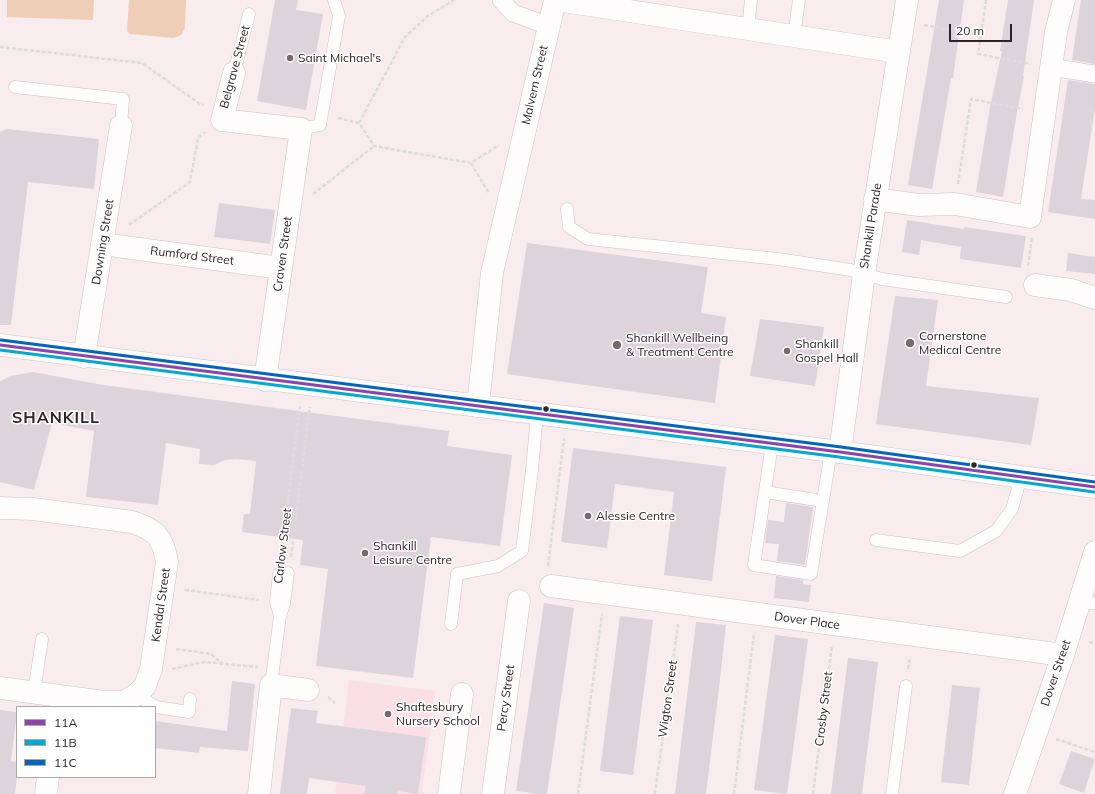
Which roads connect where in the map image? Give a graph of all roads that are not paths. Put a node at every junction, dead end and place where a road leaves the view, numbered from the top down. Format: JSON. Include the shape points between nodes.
{"nodes":[{"id":1,"x":334,"y":0,"type":"edge"},
{"id":2,"x":501,"y":0,"type":"edge"},
{"id":3,"x":556,"y":0,"type":"edge"},
{"id":4,"x":751,"y":0,"type":"edge"},
{"id":5,"x":799,"y":0,"type":"edge"},
{"id":6,"x":906,"y":0,"type":"edge"},
{"id":7,"x":1064,"y":0,"type":"edge"},
{"id":8,"x":249,"y":14,"type":"dead end"},
{"id":9,"x":549,"y":26,"type":"junction"},
{"id":10,"x":748,"y":29,"type":"junction"},
{"id":11,"x":794,"y":36,"type":"junction"},
{"id":12,"x":899,"y":52,"type":"junction"},
{"id":13,"x":1051,"y":67,"type":"junction"},
{"id":14,"x":234,"y":73,"type":"joint"},
{"id":15,"x":1095,"y":74,"type":"edge"},
{"id":16,"x":15,"y":87,"type":"dead end"},
{"id":17,"x":121,"y":126,"type":"joint"},
{"id":18,"x":302,"y":129,"type":"junction"},
{"id":19,"x":875,"y":199,"type":"junction"},
{"id":20,"x":567,"y":209,"type":"dead end"},
{"id":21,"x":102,"y":244,"type":"junction"},
{"id":22,"x":281,"y":268,"type":"junction"},
{"id":23,"x":864,"y":274,"type":"junction"},
{"id":24,"x":1035,"y":285,"type":"road end"},
{"id":25,"x":1006,"y":297,"type":"dead end"},
{"id":26,"x":1095,"y":298,"type":"edge"},
{"id":27,"x":0,"y":346,"type":"edge"},
{"id":28,"x":26,"y":349,"type":"junction"},
{"id":29,"x":84,"y":357,"type":"junction"},
{"id":30,"x":0,"y":362,"type":"edge"},
{"id":31,"x":265,"y":380,"type":"junction"},
{"id":32,"x":478,"y":406,"type":"junction"},
{"id":33,"x":537,"y":414,"type":"junction"},
{"id":34,"x":772,"y":444,"type":"junction"},
{"id":35,"x":836,"y":452,"type":"junction"},
{"id":36,"x":1021,"y":477,"type":"junction"},
{"id":37,"x":1095,"y":487,"type":"edge"},
{"id":38,"x":765,"y":492,"type":"junction"},
{"id":39,"x":823,"y":500,"type":"junction"},
{"id":40,"x":0,"y":508,"type":"edge"},
{"id":41,"x":876,"y":540,"type":"dead end"},
{"id":42,"x":1095,"y":552,"type":"edge"},
{"id":43,"x":552,"y":586,"type":"road end"},
{"id":44,"x":519,"y":601,"type":"dead end"},
{"id":45,"x":1087,"y":604,"type":"edge"},
{"id":46,"x":280,"y":616,"type":"junction"},
{"id":47,"x":451,"y":624,"type":"dead end"},
{"id":48,"x":42,"y":639,"type":"dead end"},
{"id":49,"x":1063,"y":655,"type":"junction"},
{"id":50,"x":272,"y":677,"type":"junction"},
{"id":51,"x":906,"y":686,"type":"road end"},
{"id":52,"x":142,"y":687,"type":"junction"},
{"id":53,"x":0,"y":688,"type":"edge"},
{"id":54,"x":308,"y":690,"type":"dead end"},
{"id":55,"x":34,"y":693,"type":"junction"},
{"id":56,"x":462,"y":694,"type":"dead end"},
{"id":57,"x":190,"y":699,"type":"dead end"},
{"id":58,"x":60,"y":702,"type":"edge"},
{"id":59,"x":155,"y":706,"type":"edge"},
{"id":60,"x":156,"y":707,"type":"edge"},
{"id":61,"x":48,"y":778,"type":"edge"},
{"id":62,"x":46,"y":794,"type":"edge"},
{"id":63,"x":259,"y":794,"type":"edge"},
{"id":64,"x":450,"y":794,"type":"edge"},
{"id":65,"x":494,"y":794,"type":"edge"},
{"id":66,"x":892,"y":794,"type":"edge"},
{"id":67,"x":1015,"y":794,"type":"edge"}],
"edges":[{"from":1,"to":18,"type":"lane","via":[[339,16],[320,125]]},
{"from":2,"to":9,"type":"street","via":[[513,13]]},
{"from":3,"to":9,"type":"street","name":"Malvern Street"},
{"from":3,"to":10,"type":"street"},
{"from":4,"to":10,"type":"lane"},
{"from":5,"to":11,"type":"lane"},
{"from":6,"to":12,"type":"street","name":"Shankill Parade"},
{"from":7,"to":13,"type":"street"},
{"from":8,"to":14,"type":"lane","name":"Belgrave Street"},
{"from":9,"to":32,"type":"street","name":"Malvern Street","via":[[492,273]]},
{"from":10,"to":11,"type":"street"},
{"from":11,"to":12,"type":"street"},
{"from":12,"to":19,"type":"street","name":"Shankill Parade"},
{"from":13,"to":15,"type":"street"},
{"from":13,"to":19,"type":"street","via":[[1030,217],[955,204],[919,205]]},
{"from":14,"to":18,"type":"street","name":"Belgrave Street","via":[[223,116]]},
{"from":16,"to":17,"type":"lane","via":[[123,99]]},
{"from":17,"to":21,"type":"street","name":"Downing Street"},
{"from":18,"to":22,"type":"street","name":"Craven Street"},
{"from":19,"to":23,"type":"street","name":"Shankill Parade"},
{"from":20,"to":23,"type":"lane","via":[[569,227],[588,239],[778,259]]},
{"from":21,"to":22,"type":"street","name":"Rumford Street"},
{"from":21,"to":29,"type":"street","name":"Downing Street"},
{"from":22,"to":31,"type":"street","name":"Craven Street"},
{"from":23,"to":25,"type":"lane","via":[[882,279]]},
{"from":23,"to":35,"type":"street","name":"Shankill Parade"},
{"from":24,"to":26,"type":"street","via":[[1071,290]]},
{"from":27,"to":28,"type":"street"},
{"from":28,"to":29,"type":"street"},
{"from":28,"to":30,"type":"street"},
{"from":29,"to":31,"type":"street"},
{"from":31,"to":32,"type":"street"},
{"from":32,"to":33,"type":"street"},
{"from":33,"to":34,"type":"street"},
{"from":33,"to":47,"type":"lane","via":[[522,551],[498,566],[457,574]]},
{"from":34,"to":35,"type":"street"},
{"from":34,"to":38,"type":"lane"},
{"from":35,"to":36,"type":"street"},
{"from":35,"to":39,"type":"lane"},
{"from":36,"to":37,"type":"street"},
{"from":36,"to":41,"type":"lane","via":[[1012,509],[996,531],[960,551]]},
{"from":38,"to":39,"type":"lane"},
{"from":38,"to":39,"type":"lane","via":[[754,565],[812,574]]},
{"from":40,"to":52,"type":"street","name":"Kendal Street","via":[[33,509],[132,522],[145,526],[157,534],[173,565],[151,669]]},
{"from":42,"to":45,"type":"street","name":"Dover Street"},
{"from":43,"to":49,"type":"street","name":"Dover Place"},
{"from":44,"to":65,"type":"street","name":"Percy Street"},
{"from":45,"to":49,"type":"street","name":"Dover Street"},
{"from":46,"to":46,"type":"lane","name":"Carlow Street","via":[[276,602],[283,573],[284,604]]},
{"from":46,"to":50,"type":"lane","name":"Carlow Street"},
{"from":48,"to":55,"type":"lane"},
{"from":49,"to":67,"type":"street","name":"Dover Street"},
{"from":50,"to":54,"type":"street"},
{"from":50,"to":63,"type":"street","name":"Carlow Street"},
{"from":51,"to":66,"type":"lane"},
{"from":52,"to":58,"type":"street","via":[[124,702]]},
{"from":52,"to":59,"type":"lane"},
{"from":53,"to":55,"type":"street"},
{"from":55,"to":58,"type":"street"},
{"from":56,"to":64,"type":"street"},
{"from":57,"to":60,"type":"lane","via":[[189,712]]},
{"from":61,"to":62,"type":"street"}]}
